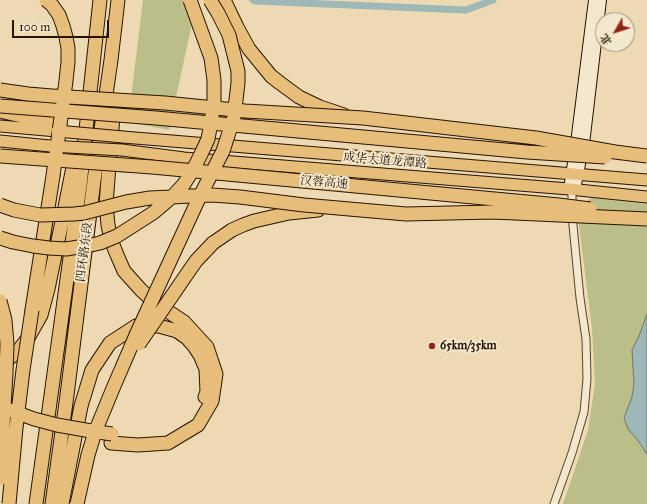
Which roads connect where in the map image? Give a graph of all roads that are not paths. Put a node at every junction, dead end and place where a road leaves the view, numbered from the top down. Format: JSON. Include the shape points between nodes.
{"nodes":[{"id":1,"x":46,"y":0,"type":"edge"},
{"id":2,"x":100,"y":0,"type":"edge"},
{"id":3,"x":118,"y":0,"type":"edge"},
{"id":4,"x":190,"y":0,"type":"edge"},
{"id":5,"x":210,"y":0,"type":"edge"},
{"id":6,"x":224,"y":0,"type":"edge"},
{"id":7,"x":594,"y":0,"type":"edge"},
{"id":8,"x":601,"y":0,"type":"edge"},
{"id":9,"x":93,"y":57,"type":"junction"},
{"id":10,"x":111,"y":60,"type":"junction"},
{"id":11,"x":0,"y":90,"type":"edge"},
{"id":12,"x":0,"y":106,"type":"edge"},
{"id":13,"x":0,"y":112,"type":"edge"},
{"id":14,"x":363,"y":118,"type":"junction"},
{"id":15,"x":0,"y":126,"type":"edge"},
{"id":16,"x":57,"y":127,"type":"junction"},
{"id":17,"x":0,"y":141,"type":"edge"},
{"id":18,"x":48,"y":149,"type":"junction"},
{"id":19,"x":0,"y":151,"type":"edge"},
{"id":20,"x":0,"y":156,"type":"edge"},
{"id":21,"x":647,"y":156,"type":"edge"},
{"id":22,"x":647,"y":160,"type":"edge"},
{"id":23,"x":575,"y":175,"type":"junction"},
{"id":24,"x":647,"y":180,"type":"edge"},
{"id":25,"x":572,"y":189,"type":"junction"},
{"id":26,"x":647,"y":197,"type":"edge"},
{"id":27,"x":0,"y":205,"type":"edge"},
{"id":28,"x":406,"y":214,"type":"junction"},
{"id":29,"x":647,"y":219,"type":"edge"},
{"id":30,"x":0,"y":238,"type":"edge"},
{"id":31,"x":0,"y":301,"type":"edge"},
{"id":32,"x":0,"y":365,"type":"edge"},
{"id":33,"x":0,"y":407,"type":"edge"},
{"id":34,"x":104,"y":411,"type":"junction"},
{"id":35,"x":0,"y":416,"type":"edge"},
{"id":36,"x":111,"y":438,"type":"junction"},
{"id":37,"x":0,"y":478,"type":"edge"},
{"id":38,"x":9,"y":504,"type":"edge"},
{"id":39,"x":36,"y":504,"type":"edge"},
{"id":40,"x":52,"y":504,"type":"edge"},
{"id":41,"x":62,"y":504,"type":"edge"},
{"id":42,"x":78,"y":504,"type":"edge"},
{"id":43,"x":554,"y":504,"type":"edge"}],
"edges":[{"from":1,"to":38,"type":"highway","bridge":true,"via":[[52,5],[63,26],[68,62],[54,176],[23,370]]},
{"from":2,"to":9,"type":"highway","name":"四环路东段"},
{"from":3,"to":10,"type":"highway","name":"四环路东段"},
{"from":4,"to":30,"type":"highway","bridge":true,"via":[[211,58],[214,98],[208,139],[184,184],[153,213],[117,236],[100,243],[49,248]]},
{"from":5,"to":34,"type":"highway","bridge":true,"via":[[229,35],[236,60],[238,83],[234,117],[223,151],[136,335]]},
{"from":6,"to":14,"type":"highway","bridge":true,"via":[[249,49],[280,84],[320,107]]},
{"from":7,"to":23,"type":"street","via":[[577,136]]},
{"from":8,"to":23,"type":"street","via":[[584,144]]},
{"from":9,"to":32,"type":"highway","via":[[66,207],[41,315],[18,352]]},
{"from":9,"to":39,"type":"highway","name":"四环路东段","via":[[80,185]]},
{"from":10,"to":36,"type":"highway","via":[[113,116],[106,204],[111,240],[129,277],[154,302],[184,322],[207,347],[216,374],[212,402],[198,425],[168,443],[138,445]]},
{"from":10,"to":40,"type":"highway","name":"四环路东段"},
{"from":11,"to":14,"type":"highway","bridge":true,"via":[[245,111]]},
{"from":12,"to":22,"type":"highway","bridge":true,"via":[[527,152]]},
{"from":13,"to":16,"type":"main road"},
{"from":14,"to":21,"type":"highway","bridge":true,"via":[[536,138]]},
{"from":15,"to":16,"type":"main road"},
{"from":16,"to":23,"type":"main road","name":"成华大道龙潭路","bridge":true,"via":[[190,142]]},
{"from":17,"to":18,"type":"main road"},
{"from":18,"to":19,"type":"main road"},
{"from":18,"to":25,"type":"main road","name":"成华大道龙潭路","bridge":true},
{"from":20,"to":29,"type":"highway","name":"汉蓉高速","bridge":true,"via":[[152,167],[559,204]]},
{"from":23,"to":24,"type":"main road","name":"成华大道龙潭路"},
{"from":23,"to":25,"type":"street"},
{"from":25,"to":26,"type":"main road","name":"成华大道龙潭路"},
{"from":25,"to":43,"type":"street","via":[[572,215],[586,339],[587,380],[584,412]]},
{"from":27,"to":28,"type":"highway","bridge":true,"via":[[40,215],[74,214],[150,198],[212,195]]},
{"from":28,"to":29,"type":"highway","bridge":true,"via":[[493,212]]},
{"from":28,"to":34,"type":"highway","bridge":true,"via":[[304,211],[266,218],[227,233],[196,261],[142,338]]},
{"from":31,"to":37,"type":"highway","bridge":true,"via":[[7,344]]},
{"from":33,"to":36,"type":"highway","bridge":true,"via":[[34,419],[91,431]]},
{"from":34,"to":42,"type":"highway","bridge":true,"via":[[88,455]]},
{"from":35,"to":36,"type":"highway","bridge":true,"via":[[55,433]]},
{"from":36,"to":41,"type":"highway","via":[[143,438],[174,432],[199,412],[207,392],[206,369],[194,346],[177,331],[159,326],[136,326],[110,343],[92,370],[81,406]]},
{"from":37,"to":38,"type":"highway","via":[[7,491]]}]}
